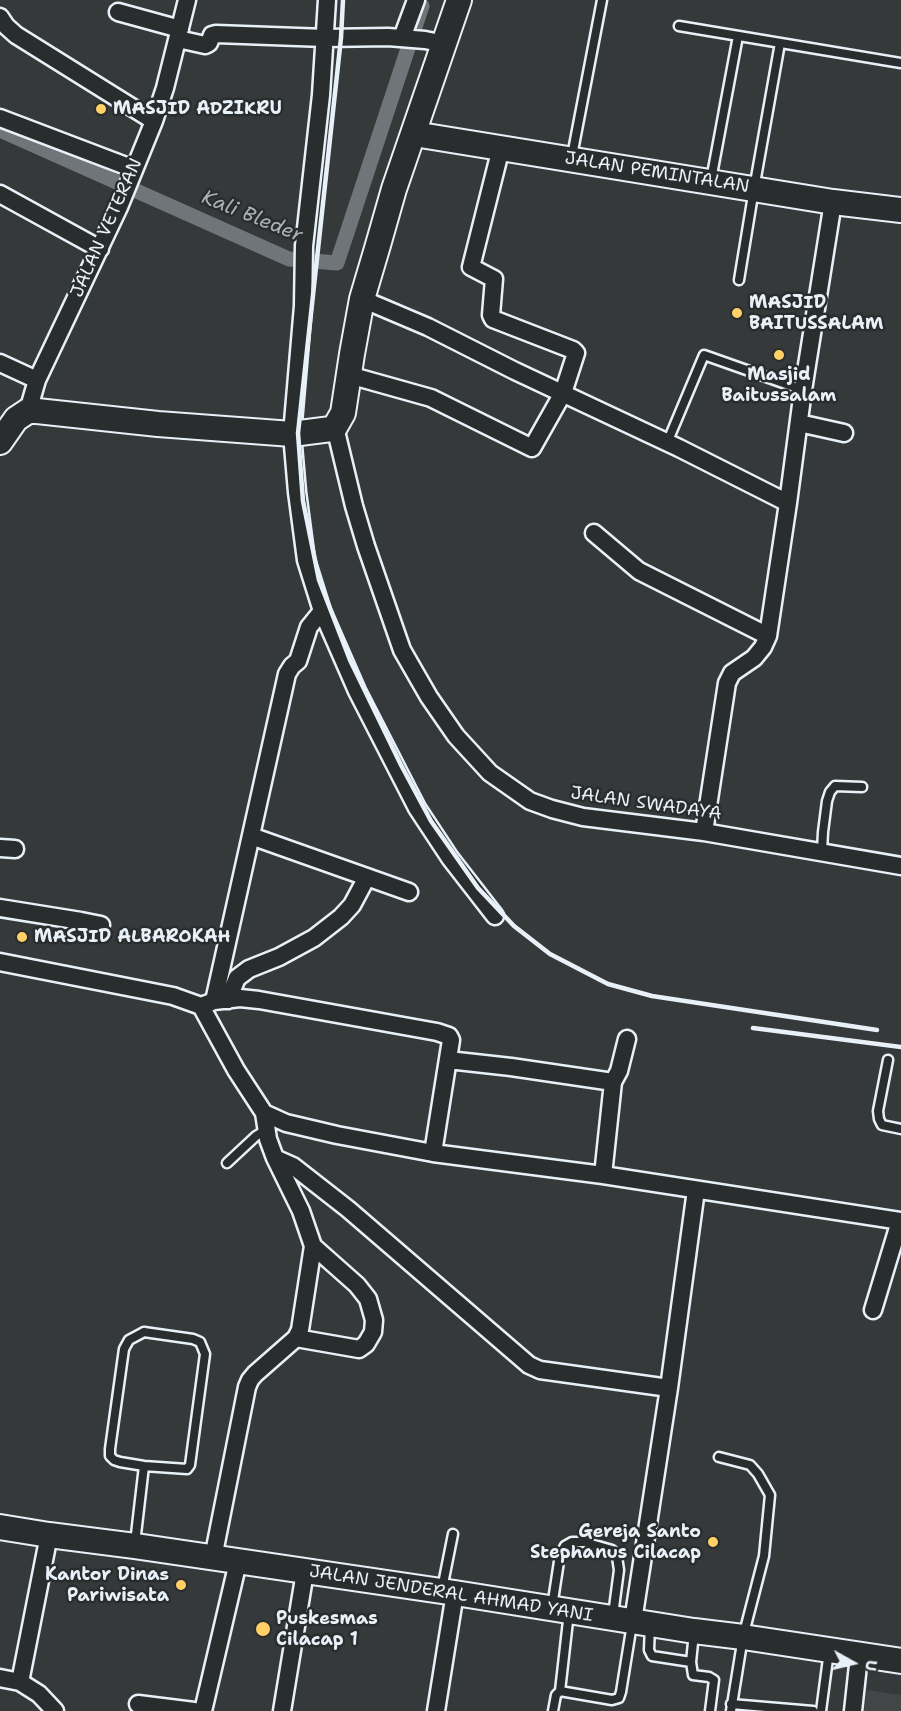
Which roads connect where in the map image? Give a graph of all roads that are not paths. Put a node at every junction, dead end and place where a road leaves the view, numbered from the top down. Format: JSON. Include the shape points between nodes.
{"nodes":[{"id":1,"x":187,"y":0,"type":"edge"},
{"id":2,"x":327,"y":0,"type":"edge"},
{"id":3,"x":416,"y":0,"type":"edge"},
{"id":4,"x":459,"y":0,"type":"edge"},
{"id":5,"x":602,"y":0,"type":"edge"},
{"id":6,"x":118,"y":12,"type":"dead end"},
{"id":7,"x":0,"y":17,"type":"edge"},
{"id":8,"x":679,"y":26,"type":"dead end"},
{"id":9,"x":179,"y":34,"type":"junction"},
{"id":10,"x":738,"y":36,"type":"junction"},
{"id":11,"x":325,"y":38,"type":"junction"},
{"id":12,"x":420,"y":40,"type":"junction"},
{"id":13,"x":780,"y":43,"type":"junction"},
{"id":14,"x":901,"y":63,"type":"edge"},
{"id":15,"x":0,"y":118,"type":"edge"},
{"id":16,"x":154,"y":121,"type":"junction"},
{"id":17,"x":414,"y":134,"type":"junction"},
{"id":18,"x":501,"y":148,"type":"junction"},
{"id":19,"x":572,"y":160,"type":"junction"},
{"id":20,"x":133,"y":171,"type":"junction"},
{"id":21,"x":711,"y":181,"type":"junction"},
{"id":22,"x":754,"y":189,"type":"junction"},
{"id":23,"x":0,"y":194,"type":"edge"},
{"id":24,"x":833,"y":202,"type":"junction"},
{"id":25,"x":900,"y":206,"type":"edge"},
{"id":26,"x":100,"y":249,"type":"junction"},
{"id":27,"x":739,"y":280,"type":"dead end"},
{"id":28,"x":362,"y":299,"type":"junction"},
{"id":29,"x":0,"y":363,"type":"edge"},
{"id":30,"x":349,"y":375,"type":"junction"},
{"id":31,"x":37,"y":380,"type":"junction"},
{"id":32,"x":803,"y":390,"type":"junction"},
{"id":33,"x":563,"y":393,"type":"junction"},
{"id":34,"x":28,"y":411,"type":"junction"},
{"id":35,"x":799,"y":423,"type":"junction"},
{"id":36,"x":335,"y":427,"type":"junction"},
{"id":37,"x":844,"y":433,"type":"dead end"},
{"id":38,"x":292,"y":434,"type":"junction"},
{"id":39,"x":0,"y":442,"type":"edge"},
{"id":40,"x":667,"y":443,"type":"junction"},
{"id":41,"x":788,"y":503,"type":"junction"},
{"id":42,"x":594,"y":533,"type":"dead end"},
{"id":43,"x":322,"y":611,"type":"junction"},
{"id":44,"x":768,"y":636,"type":"junction"},
{"id":45,"x":862,"y":788,"type":"dead end"},
{"id":46,"x":704,"y":832,"type":"junction"},
{"id":47,"x":251,"y":836,"type":"junction"},
{"id":48,"x":822,"y":851,"type":"junction"},
{"id":49,"x":901,"y":866,"type":"edge"},
{"id":50,"x":368,"y":877,"type":"junction"},
{"id":51,"x":409,"y":892,"type":"dead end"},
{"id":52,"x":0,"y":908,"type":"edge"},
{"id":53,"x":495,"y":916,"type":"dead end"},
{"id":54,"x":101,"y":925,"type":"dead end"},
{"id":55,"x":0,"y":962,"type":"edge"},
{"id":56,"x":214,"y":1002,"type":"junction"},
{"id":57,"x":627,"y":1039,"type":"dead end"},
{"id":58,"x":447,"y":1060,"type":"junction"},
{"id":59,"x":888,"y":1060,"type":"dead end"},
{"id":60,"x":613,"y":1082,"type":"junction"},
{"id":61,"x":264,"y":1113,"type":"junction"},
{"id":62,"x":901,"y":1129,"type":"edge"},
{"id":63,"x":266,"y":1130,"type":"junction"},
{"id":64,"x":433,"y":1153,"type":"junction"},
{"id":65,"x":275,"y":1158,"type":"junction"},
{"id":66,"x":227,"y":1163,"type":"dead end"},
{"id":67,"x":603,"y":1175,"type":"junction"},
{"id":68,"x":696,"y":1190,"type":"junction"},
{"id":69,"x":901,"y":1221,"type":"edge"},
{"id":70,"x":313,"y":1246,"type":"junction"},
{"id":71,"x":873,"y":1310,"type":"dead end"},
{"id":72,"x":296,"y":1338,"type":"junction"},
{"id":73,"x":669,"y":1388,"type":"junction"},
{"id":74,"x":719,"y":1457,"type":"dead end"},
{"id":75,"x":144,"y":1466,"type":"junction"},
{"id":76,"x":0,"y":1527,"type":"edge"},
{"id":77,"x":453,"y":1534,"type":"dead end"},
{"id":78,"x":49,"y":1535,"type":"junction"},
{"id":79,"x":135,"y":1546,"type":"junction"},
{"id":80,"x":213,"y":1558,"type":"junction"},
{"id":81,"x":238,"y":1562,"type":"junction"},
{"id":82,"x":305,"y":1572,"type":"junction"},
{"id":83,"x":449,"y":1592,"type":"junction"},
{"id":84,"x":560,"y":1610,"type":"junction"},
{"id":85,"x":632,"y":1621,"type":"junction"},
{"id":86,"x":694,"y":1631,"type":"junction"},
{"id":87,"x":743,"y":1637,"type":"junction"},
{"id":88,"x":829,"y":1650,"type":"junction"},
{"id":89,"x":859,"y":1656,"type":"junction"},
{"id":90,"x":901,"y":1661,"type":"edge"},
{"id":91,"x":691,"y":1662,"type":"junction"},
{"id":92,"x":0,"y":1678,"type":"edge"},
{"id":93,"x":20,"y":1682,"type":"junction"},
{"id":94,"x":560,"y":1691,"type":"junction"},
{"id":95,"x":138,"y":1704,"type":"dead end"},
{"id":96,"x":731,"y":1708,"type":"edge"},
{"id":97,"x":55,"y":1711,"type":"edge"},
{"id":98,"x":194,"y":1711,"type":"edge"},
{"id":99,"x":203,"y":1711,"type":"edge"},
{"id":100,"x":282,"y":1711,"type":"edge"},
{"id":101,"x":436,"y":1711,"type":"edge"},
{"id":102,"x":553,"y":1711,"type":"edge"},
{"id":103,"x":710,"y":1711,"type":"edge"},
{"id":104,"x":813,"y":1711,"type":"edge"},
{"id":105,"x":820,"y":1711,"type":"edge"},
{"id":106,"x":853,"y":1711,"type":"edge"}],
"edges":[{"from":1,"to":9,"type":"street","name":"JALAN VETERAN"},
{"from":2,"to":11,"type":"street"},
{"from":3,"to":12,"type":"street"},
{"from":4,"to":12,"type":"main road"},
{"from":5,"to":19,"type":"lane"},
{"from":6,"to":9,"type":"street"},
{"from":7,"to":16,"type":"street","via":[[16,36]]},
{"from":8,"to":10,"type":"lane"},
{"from":9,"to":11,"type":"street","via":[[205,45],[216,34]]},
{"from":9,"to":16,"type":"street","name":"JALAN VETERAN"},
{"from":10,"to":13,"type":"lane"},
{"from":10,"to":21,"type":"lane"},
{"from":11,"to":12,"type":"street"},
{"from":11,"to":38,"type":"street","via":[[304,246]]},
{"from":12,"to":17,"type":"main road"},
{"from":13,"to":14,"type":"lane"},
{"from":13,"to":22,"type":"lane"},
{"from":15,"to":20,"type":"street"},
{"from":16,"to":20,"type":"street","name":"JALAN VETERAN"},
{"from":17,"to":18,"type":"main road","name":"JALAN PEMINTALAN"},
{"from":17,"to":28,"type":"main road"},
{"from":18,"to":19,"type":"main road","name":"JALAN PEMINTALAN"},
{"from":18,"to":33,"type":"street","via":[[471,267],[494,278],[493,319],[575,352]]},
{"from":19,"to":21,"type":"main road","name":"JALAN PEMINTALAN"},
{"from":20,"to":26,"type":"street","name":"JALAN VETERAN"},
{"from":21,"to":22,"type":"main road","name":"JALAN PEMINTALAN"},
{"from":22,"to":24,"type":"main road","name":"JALAN PEMINTALAN"},
{"from":22,"to":27,"type":"lane"},
{"from":23,"to":26,"type":"street"},
{"from":24,"to":25,"type":"main road","name":"JALAN PEMINTALAN"},
{"from":24,"to":32,"type":"street"},
{"from":26,"to":31,"type":"street","name":"JALAN VETERAN"},
{"from":28,"to":30,"type":"main road"},
{"from":28,"to":33,"type":"street"},
{"from":29,"to":31,"type":"street"},
{"from":30,"to":33,"type":"street","via":[[431,398],[531,449]]},
{"from":30,"to":36,"type":"main road","via":[[343,413]]},
{"from":31,"to":34,"type":"street","name":"JALAN VETERAN"},
{"from":32,"to":35,"type":"street"},
{"from":32,"to":40,"type":"lane","via":[[704,355]]},
{"from":33,"to":40,"type":"street"},
{"from":34,"to":38,"type":"main road"},
{"from":34,"to":39,"type":"main road","name":"JALAN VETERAN","via":[[16,419]]},
{"from":35,"to":37,"type":"street"},
{"from":35,"to":41,"type":"street"},
{"from":36,"to":38,"type":"main road"},
{"from":36,"to":46,"type":"street","name":"JALAN SWADAYA","via":[[366,546],[402,650],[456,736],[490,772],[530,801],[583,817]]},
{"from":38,"to":43,"type":"street","via":[[306,560]]},
{"from":40,"to":41,"type":"street"},
{"from":41,"to":44,"type":"street"},
{"from":42,"to":44,"type":"street","via":[[639,571]]},
{"from":43,"to":47,"type":"street","via":[[309,627],[298,661],[287,674]]},
{"from":43,"to":53,"type":"street","via":[[357,691],[417,808]]},
{"from":44,"to":46,"type":"street","via":[[754,658],[732,673],[727,683]]},
{"from":45,"to":48,"type":"lane","via":[[835,786],[830,792]]},
{"from":46,"to":48,"type":"street","name":"JALAN SWADAYA"},
{"from":47,"to":50,"type":"street"},
{"from":47,"to":56,"type":"street"},
{"from":48,"to":49,"type":"street","name":"JALAN SWADAYA"},
{"from":50,"to":51,"type":"street"},
{"from":50,"to":56,"type":"street","via":[[341,917],[314,938],[249,969]]},
{"from":52,"to":54,"type":"street"},
{"from":55,"to":56,"type":"street"},
{"from":56,"to":58,"type":"street","via":[[259,1000],[437,1032],[451,1040]]},
{"from":56,"to":61,"type":"street","via":[[236,1070]]},
{"from":57,"to":60,"type":"street"},
{"from":58,"to":60,"type":"street"},
{"from":58,"to":64,"type":"street"},
{"from":59,"to":62,"type":"lane","via":[[879,1119],[882,1125]]},
{"from":60,"to":67,"type":"street"},
{"from":61,"to":63,"type":"street"},
{"from":61,"to":64,"type":"street","via":[[308,1129]]},
{"from":63,"to":65,"type":"street"},
{"from":63,"to":66,"type":"lane"},
{"from":64,"to":67,"type":"street"},
{"from":65,"to":70,"type":"street"},
{"from":65,"to":73,"type":"street","via":[[293,1166],[348,1209],[529,1365],[540,1370]]},
{"from":67,"to":68,"type":"street"},
{"from":68,"to":69,"type":"street"},
{"from":68,"to":73,"type":"street"},
{"from":69,"to":71,"type":"street"},
{"from":70,"to":72,"type":"street"},
{"from":70,"to":72,"type":"street","via":[[368,1299],[374,1320],[372,1332],[359,1349]]},
{"from":72,"to":80,"type":"street","via":[[250,1380]]},
{"from":73,"to":85,"type":"street"},
{"from":74,"to":87,"type":"lane","via":[[750,1465],[770,1495],[764,1556]]},
{"from":75,"to":75,"type":"lane","via":[[114,1460],[110,1453],[124,1349],[129,1340],[144,1332],[193,1339],[200,1342],[204,1354],[190,1465],[184,1469]]},
{"from":75,"to":79,"type":"lane"},
{"from":76,"to":78,"type":"main road","name":"JALAN JENDERAL AHMAD YANI"},
{"from":77,"to":83,"type":"lane"},
{"from":78,"to":79,"type":"main road","name":"JALAN JENDERAL AHMAD YANI"},
{"from":78,"to":93,"type":"street"},
{"from":79,"to":80,"type":"main road","name":"JALAN JENDERAL AHMAD YANI"},
{"from":80,"to":81,"type":"main road","name":"JALAN JENDERAL AHMAD YANI"},
{"from":81,"to":82,"type":"main road","name":"JALAN JENDERAL AHMAD YANI"},
{"from":81,"to":99,"type":"street"},
{"from":82,"to":83,"type":"main road","name":"JALAN JENDERAL AHMAD YANI"},
{"from":82,"to":100,"type":"street"},
{"from":83,"to":84,"type":"main road","name":"JALAN JENDERAL AHMAD YANI"},
{"from":83,"to":101,"type":"street"},
{"from":84,"to":85,"type":"main road","name":"JALAN JENDERAL AHMAD YANI"},
{"from":84,"to":85,"type":"lane","via":[[560,1555],[572,1542],[584,1542],[612,1550]]},
{"from":84,"to":94,"type":"lane"},
{"from":85,"to":86,"type":"main road","name":"JALAN JENDERAL AHMAD YANI"},
{"from":85,"to":91,"type":"lane","via":[[652,1656]]},
{"from":85,"to":94,"type":"lane","via":[[619,1698]]},
{"from":86,"to":87,"type":"main road","name":"JALAN JENDERAL AHMAD YANI"},
{"from":86,"to":91,"type":"lane"},
{"from":87,"to":88,"type":"main road","name":"JALAN JENDERAL AHMAD YANI"},
{"from":87,"to":96,"type":"lane"},
{"from":88,"to":89,"type":"main road","name":"JALAN JENDERAL AHMAD YANI"},
{"from":88,"to":105,"type":"lane"},
{"from":89,"to":90,"type":"main road","name":"JALAN JENDERAL AHMAD YANI"},
{"from":89,"to":106,"type":"street"},
{"from":91,"to":103,"type":"lane","via":[[693,1675],[714,1680]]},
{"from":92,"to":93,"type":"street"},
{"from":93,"to":97,"type":"street"},
{"from":94,"to":102,"type":"lane"},
{"from":95,"to":98,"type":"street"},
{"from":96,"to":104,"type":"lane"}]}
